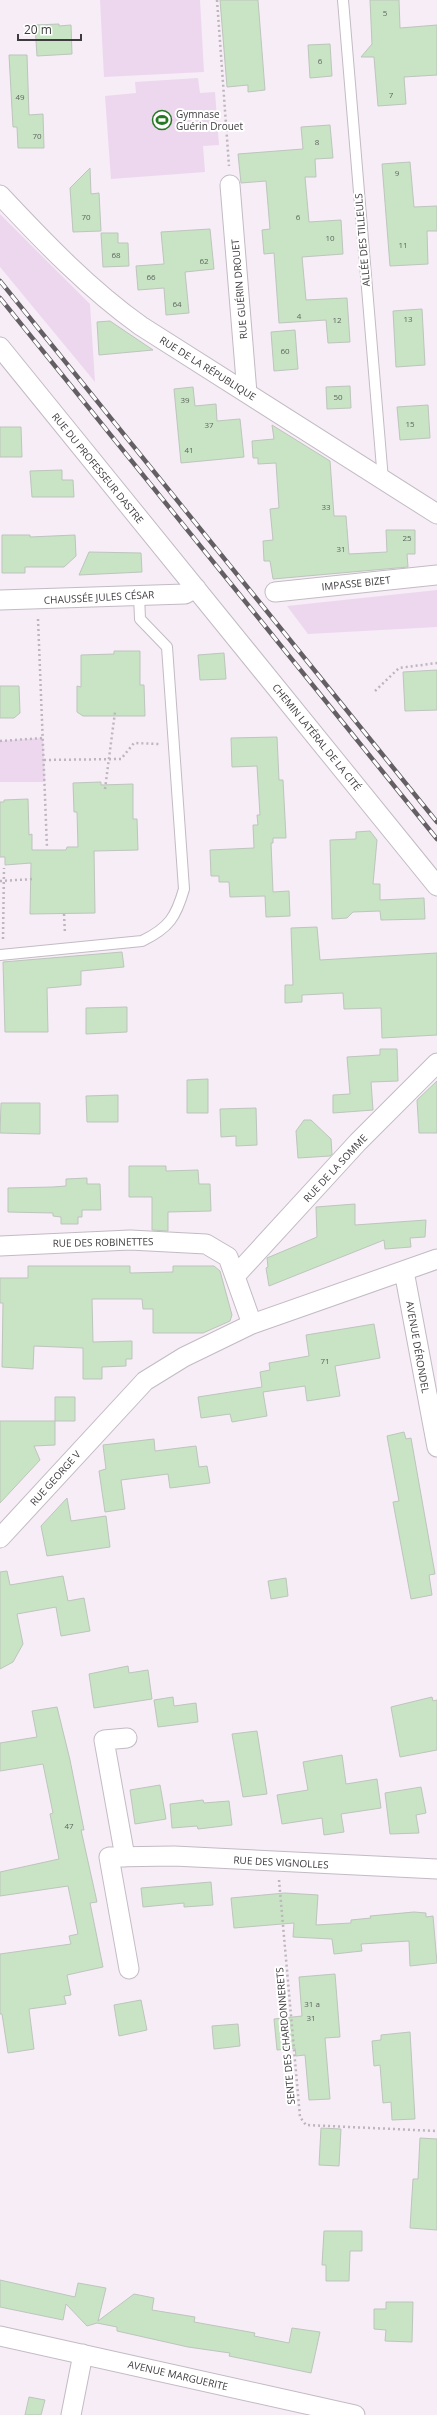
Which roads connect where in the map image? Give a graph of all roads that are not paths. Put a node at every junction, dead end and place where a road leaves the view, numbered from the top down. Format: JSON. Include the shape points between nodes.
{"nodes":[{"id":1,"x":343,"y":0,"type":"edge"},
{"id":2,"x":230,"y":185,"type":"road end"},
{"id":3,"x":0,"y":195,"type":"edge"},
{"id":4,"x":0,"y":347,"type":"edge"},
{"id":5,"x":247,"y":393,"type":"junction"},
{"id":6,"x":383,"y":480,"type":"junction"},
{"id":7,"x":437,"y":514,"type":"edge"},
{"id":8,"x":437,"y":575,"type":"edge"},
{"id":9,"x":196,"y":588,"type":"junction"},
{"id":10,"x":275,"y":592,"type":"dead end"},
{"id":11,"x":139,"y":595,"type":"junction"},
{"id":12,"x":0,"y":600,"type":"edge"},
{"id":13,"x":437,"y":886,"type":"edge"},
{"id":14,"x":2,"y":955,"type":"edge"},
{"id":15,"x":437,"y":1063,"type":"edge"},
{"id":16,"x":0,"y":1246,"type":"edge"},
{"id":17,"x":437,"y":1259,"type":"edge"},
{"id":18,"x":404,"y":1271,"type":"junction"},
{"id":19,"x":236,"y":1275,"type":"junction"},
{"id":20,"x":252,"y":1324,"type":"junction"},
{"id":21,"x":437,"y":1447,"type":"edge"},
{"id":22,"x":0,"y":1538,"type":"edge"},
{"id":23,"x":128,"y":1738,"type":"dead end"},
{"id":24,"x":125,"y":1857,"type":"junction"},
{"id":25,"x":437,"y":1869,"type":"edge"},
{"id":26,"x":129,"y":1970,"type":"dead end"},
{"id":27,"x":0,"y":2336,"type":"edge"},
{"id":28,"x":83,"y":2354,"type":"junction"},
{"id":29,"x":71,"y":2415,"type":"edge"},
{"id":30,"x":355,"y":2415,"type":"edge"}],
"edges":[{"from":1,"to":6,"type":"lane","name":"ALLÉE DES TILLEULS"},
{"from":2,"to":5,"type":"street","name":"RUE GUÉRIN DROUET"},
{"from":3,"to":5,"type":"street","name":"RUE DE LA RÉPUBLIQUE","via":[[32,230],[109,303]]},
{"from":4,"to":9,"type":"street","name":"RUE DU PROFESSEUR DASTRE"},
{"from":5,"to":6,"type":"street","name":"RUE DE LA RÉPUBLIQUE"},
{"from":6,"to":7,"type":"street","name":"RUE DE LA RÉPUBLIQUE"},
{"from":8,"to":10,"type":"street","name":"IMPASSE BIZET"},
{"from":9,"to":11,"type":"street","name":"CHAUSSÉE JULES CÉSAR","via":[[185,594]]},
{"from":9,"to":13,"type":"street","name":"CHEMIN LATÉRAL DE LA CITÉ"},
{"from":11,"to":12,"type":"street","name":"CHAUSSÉE JULES CÉSAR"},
{"from":11,"to":14,"type":"lane","via":[[140,619],[167,647],[184,889],[179,907],[171,922],[157,934],[142,941]]},
{"from":15,"to":19,"type":"street","name":"RUE DE LA SOMME","via":[[358,1142]]},
{"from":16,"to":19,"type":"street","name":"RUE DES ROBINETTES","via":[[130,1240],[206,1244],[228,1257]]},
{"from":17,"to":18,"type":"street","name":"RUE GEORGE V"},
{"from":18,"to":20,"type":"street","name":"RUE GEORGE V"},
{"from":18,"to":21,"type":"street","name":"AVENUE DÉRONDEL"},
{"from":19,"to":20,"type":"street","name":"RUE DES ROBINETTES"},
{"from":20,"to":22,"type":"street","name":"RUE GEORGE V","via":[[184,1357],[145,1381]]},
{"from":23,"to":24,"type":"street","via":[[104,1740]]},
{"from":24,"to":25,"type":"street","name":"RUE DES VIGNOLLES","via":[[174,1856]]},
{"from":24,"to":26,"type":"street","name":"RUE DES VIGNOLLES","via":[[109,1857]]},
{"from":27,"to":28,"type":"street","name":"AVENUE MARGUERITE"},
{"from":28,"to":29,"type":"street"},
{"from":28,"to":30,"type":"street","name":"AVENUE MARGUERITE"}]}
